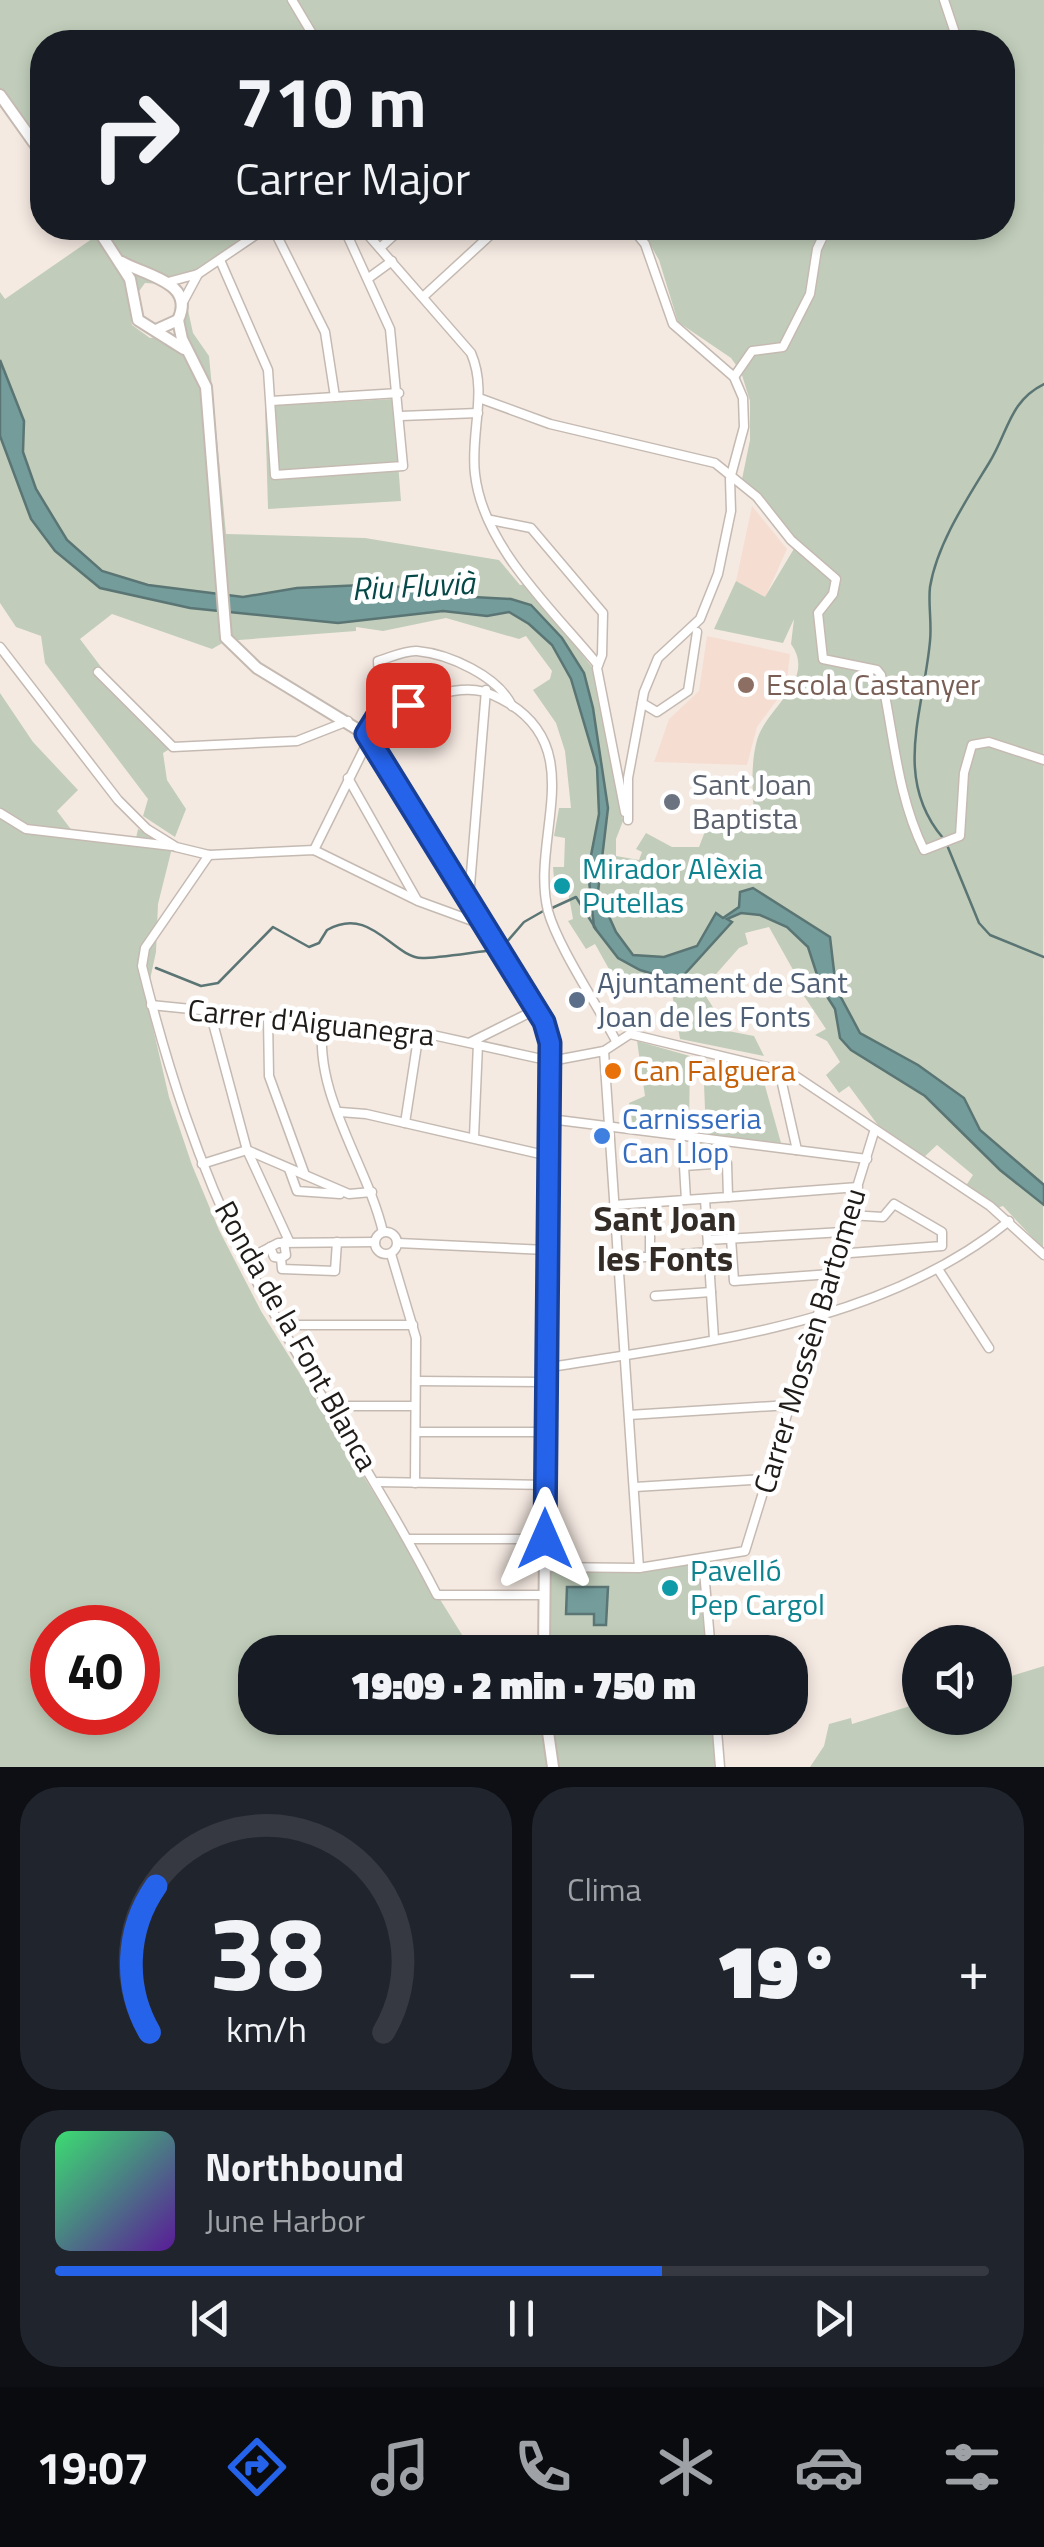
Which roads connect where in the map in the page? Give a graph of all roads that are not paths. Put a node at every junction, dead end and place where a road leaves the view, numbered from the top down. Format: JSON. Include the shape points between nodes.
{"nodes":[{"id":1,"x":292,"y":0,"type":"edge"},
{"id":2,"x":944,"y":0,"type":"edge"},
{"id":3,"x":310,"y":30,"type":"edge"},
{"id":4,"x":954,"y":30,"type":"edge"},
{"id":5,"x":0,"y":95,"type":"edge"},
{"id":6,"x":30,"y":137,"type":"edge"},
{"id":7,"x":106,"y":240,"type":"edge"},
{"id":8,"x":251,"y":240,"type":"edge"},
{"id":9,"x":276,"y":240,"type":"edge"},
{"id":10,"x":350,"y":240,"type":"edge"},
{"id":11,"x":373,"y":240,"type":"edge"},
{"id":12,"x":389,"y":240,"type":"edge"},
{"id":13,"x":485,"y":240,"type":"edge"},
{"id":14,"x":642,"y":240,"type":"edge"},
{"id":15,"x":822,"y":240,"type":"edge"},
{"id":16,"x":380,"y":248,"type":"junction"},
{"id":17,"x":220,"y":260,"type":"junction"},
{"id":18,"x":122,"y":261,"type":"junction"},
{"id":19,"x":392,"y":261,"type":"junction"},
{"id":20,"x":198,"y":274,"type":"junction"},
{"id":21,"x":370,"y":276,"type":"junction"},
{"id":22,"x":155,"y":280,"type":"junction"},
{"id":23,"x":168,"y":282,"type":"junction"},
{"id":24,"x":424,"y":296,"type":"junction"},
{"id":25,"x":134,"y":299,"type":"junction"},
{"id":26,"x":183,"y":302,"type":"junction"},
{"id":27,"x":178,"y":320,"type":"junction"},
{"id":28,"x":156,"y":330,"type":"junction"},
{"id":29,"x":187,"y":352,"type":"junction"},
{"id":30,"x":734,"y":377,"type":"junction"},
{"id":31,"x":399,"y":393,"type":"junction"},
{"id":32,"x":334,"y":397,"type":"junction"},
{"id":33,"x":479,"y":398,"type":"junction"},
{"id":34,"x":271,"y":401,"type":"junction"},
{"id":35,"x":478,"y":413,"type":"junction"},
{"id":36,"x":400,"y":416,"type":"junction"},
{"id":37,"x":730,"y":479,"type":"junction"},
{"id":38,"x":491,"y":520,"type":"junction"},
{"id":39,"x":694,"y":630,"type":"junction"},
{"id":40,"x":0,"y":647,"type":"edge"},
{"id":41,"x":598,"y":665,"type":"junction"},
{"id":42,"x":98,"y":672,"type":"dead end"},
{"id":43,"x":486,"y":690,"type":"junction"},
{"id":44,"x":642,"y":703,"type":"junction"},
{"id":45,"x":512,"y":706,"type":"junction"},
{"id":46,"x":381,"y":716,"type":"junction"},
{"id":47,"x":348,"y":721,"type":"junction"},
{"id":48,"x":368,"y":736,"type":"junction"},
{"id":49,"x":1044,"y":760,"type":"edge"},
{"id":50,"x":348,"y":778,"type":"junction"},
{"id":51,"x":0,"y":813,"type":"edge"},
{"id":52,"x":176,"y":847,"type":"junction"},
{"id":53,"x":314,"y":850,"type":"junction"},
{"id":54,"x":208,"y":855,"type":"junction"},
{"id":55,"x":469,"y":898,"type":"junction"},
{"id":56,"x":418,"y":901,"type":"junction"},
{"id":57,"x":484,"y":924,"type":"junction"},
{"id":58,"x":152,"y":1005,"type":"junction"},
{"id":59,"x":535,"y":1010,"type":"junction"},
{"id":60,"x":210,"y":1012,"type":"junction"},
{"id":61,"x":268,"y":1018,"type":"junction"},
{"id":62,"x":323,"y":1023,"type":"junction"},
{"id":63,"x":419,"y":1032,"type":"junction"},
{"id":64,"x":616,"y":1041,"type":"junction"},
{"id":65,"x":474,"y":1043,"type":"junction"},
{"id":66,"x":604,"y":1051,"type":"junction"},
{"id":67,"x":551,"y":1061,"type":"junction"},
{"id":68,"x":779,"y":1070,"type":"junction"},
{"id":69,"x":340,"y":1112,"type":"junction"},
{"id":70,"x":550,"y":1119,"type":"junction"},
{"id":71,"x":405,"y":1124,"type":"junction"},
{"id":72,"x":610,"y":1129,"type":"junction"},
{"id":73,"x":874,"y":1132,"type":"junction"},
{"id":74,"x":474,"y":1138,"type":"junction"},
{"id":75,"x":246,"y":1150,"type":"junction"},
{"id":76,"x":797,"y":1150,"type":"junction"},
{"id":77,"x":549,"y":1156,"type":"junction"},
{"id":78,"x":866,"y":1159,"type":"junction"},
{"id":79,"x":274,"y":1163,"type":"junction"},
{"id":80,"x":202,"y":1164,"type":"junction"},
{"id":81,"x":289,"y":1169,"type":"junction"},
{"id":82,"x":256,"y":1172,"type":"junction"},
{"id":83,"x":305,"y":1176,"type":"junction"},
{"id":84,"x":858,"y":1187,"type":"junction"},
{"id":85,"x":372,"y":1192,"type":"junction"},
{"id":86,"x":349,"y":1194,"type":"junction"},
{"id":87,"x":728,"y":1197,"type":"junction"},
{"id":88,"x":705,"y":1199,"type":"junction"},
{"id":89,"x":686,"y":1200,"type":"junction"},
{"id":90,"x":650,"y":1203,"type":"junction"},
{"id":91,"x":614,"y":1206,"type":"junction"},
{"id":92,"x":848,"y":1215,"type":"junction"},
{"id":93,"x":1008,"y":1221,"type":"junction"},
{"id":94,"x":383,"y":1232,"type":"junction"},
{"id":95,"x":843,"y":1232,"type":"junction"},
{"id":96,"x":731,"y":1238,"type":"junction"},
{"id":97,"x":708,"y":1240,"type":"junction"},
{"id":98,"x":286,"y":1242,"type":"junction"},
{"id":99,"x":336,"y":1242,"type":"junction"},
{"id":100,"x":375,"y":1242,"type":"junction"},
{"id":101,"x":398,"y":1243,"type":"junction"},
{"id":102,"x":942,"y":1246,"type":"junction"},
{"id":103,"x":270,"y":1247,"type":"junction"},
{"id":104,"x":547,"y":1250,"type":"junction"},
{"id":105,"x":708,"y":1252,"type":"junction"},
{"id":106,"x":391,"y":1254,"type":"junction"},
{"id":107,"x":837,"y":1254,"type":"junction"},
{"id":108,"x":1044,"y":1255,"type":"edge"},
{"id":109,"x":650,"y":1256,"type":"junction"},
{"id":110,"x":281,"y":1258,"type":"junction"},
{"id":111,"x":620,"y":1259,"type":"junction"},
{"id":112,"x":246,"y":1260,"type":"junction"},
{"id":113,"x":950,"y":1261,"type":"junction"},
{"id":114,"x":938,"y":1269,"type":"junction"},
{"id":115,"x":831,"y":1274,"type":"junction"},
{"id":116,"x":711,"y":1292,"type":"junction"},
{"id":117,"x":655,"y":1296,"type":"dead end"},
{"id":118,"x":816,"y":1319,"type":"junction"},
{"id":119,"x":413,"y":1325,"type":"junction"},
{"id":120,"x":283,"y":1326,"type":"junction"},
{"id":121,"x":714,"y":1338,"type":"junction"},
{"id":122,"x":989,"y":1348,"type":"dead end"},
{"id":123,"x":625,"y":1355,"type":"junction"},
{"id":124,"x":545,"y":1368,"type":"junction"},
{"id":125,"x":416,"y":1381,"type":"junction"},
{"id":126,"x":545,"y":1382,"type":"junction"},
{"id":127,"x":789,"y":1405,"type":"junction"},
{"id":128,"x":331,"y":1406,"type":"junction"},
{"id":129,"x":415,"y":1406,"type":"junction"},
{"id":130,"x":629,"y":1415,"type":"junction"},
{"id":131,"x":416,"y":1432,"type":"junction"},
{"id":132,"x":545,"y":1432,"type":"junction"},
{"id":133,"x":766,"y":1479,"type":"junction"},
{"id":134,"x":378,"y":1482,"type":"junction"},
{"id":135,"x":415,"y":1483,"type":"junction"},
{"id":136,"x":545,"y":1485,"type":"junction"},
{"id":137,"x":635,"y":1487,"type":"junction"},
{"id":138,"x":408,"y":1539,"type":"junction"},
{"id":139,"x":545,"y":1539,"type":"junction"},
{"id":140,"x":703,"y":1559,"type":"junction"},
{"id":141,"x":544,"y":1567,"type":"junction"},
{"id":142,"x":639,"y":1568,"type":"junction"},
{"id":143,"x":544,"y":1595,"type":"junction"},
{"id":144,"x":544,"y":1635,"type":"edge"},
{"id":145,"x":710,"y":1635,"type":"edge"},
{"id":146,"x":548,"y":1735,"type":"edge"},
{"id":147,"x":717,"y":1735,"type":"edge"},
{"id":148,"x":553,"y":1767,"type":"edge"},
{"id":149,"x":720,"y":1767,"type":"edge"}],
"edges":[{"from":1,"to":3,"type":"street"},
{"from":2,"to":4,"type":"street"},
{"from":5,"to":6,"type":"street"},
{"from":7,"to":18,"type":"street"},
{"from":8,"to":17,"type":"street"},
{"from":9,"to":32,"type":"street","via":[[324,332]]},
{"from":10,"to":21,"type":"street"},
{"from":11,"to":16,"type":"street"},
{"from":12,"to":16,"type":"street"},
{"from":13,"to":24,"type":"street"},
{"from":14,"to":30,"type":"street","via":[[673,324]]},
{"from":15,"to":30,"type":"street","via":[[810,294],[784,347],[752,350]]},
{"from":16,"to":19,"type":"street"},
{"from":17,"to":20,"type":"street"},
{"from":17,"to":34,"type":"street","via":[[264,354]]},
{"from":18,"to":22,"type":"street"},
{"from":18,"to":25,"type":"street"},
{"from":19,"to":21,"type":"street"},
{"from":19,"to":24,"type":"street"},
{"from":20,"to":23,"type":"street"},
{"from":20,"to":26,"type":"street"},
{"from":21,"to":31,"type":"street","via":[[390,329]]},
{"from":22,"to":23,"type":"street"},
{"from":22,"to":25,"type":"street"},
{"from":23,"to":26,"type":"street"},
{"from":24,"to":33,"type":"street","via":[[471,353]]},
{"from":25,"to":28,"type":"street","via":[[138,320]]},
{"from":26,"to":27,"type":"street"},
{"from":27,"to":28,"type":"street"},
{"from":27,"to":29,"type":"street"},
{"from":28,"to":29,"type":"street"},
{"from":29,"to":47,"type":"street","via":[[208,401],[222,624],[233,648]]},
{"from":30,"to":37,"type":"street","via":[[744,427]]},
{"from":31,"to":32,"type":"street"},
{"from":31,"to":36,"type":"street"},
{"from":32,"to":34,"type":"street"},
{"from":33,"to":35,"type":"street"},
{"from":33,"to":37,"type":"street","via":[[550,424],[715,463]]},
{"from":34,"to":36,"type":"street","via":[[274,476],[404,466]]},
{"from":35,"to":36,"type":"street"},
{"from":35,"to":38,"type":"street","via":[[476,480]]},
{"from":37,"to":39,"type":"street","via":[[732,511],[721,562]]},
{"from":37,"to":49,"type":"street","via":[[757,497],[791,540],[836,579],[818,613],[823,659],[881,675],[900,792],[924,850],[956,839],[972,745],[988,742]]},
{"from":38,"to":41,"type":"street","via":[[511,558]]},
{"from":38,"to":41,"type":"street","via":[[531,528],[603,613]]},
{"from":39,"to":44,"type":"street","via":[[678,634],[658,658]]},
{"from":39,"to":44,"type":"street","via":[[688,691],[657,712]]},
{"from":40,"to":52,"type":"street","via":[[118,800]]},
{"from":41,"to":44,"type":"street","via":[[628,820]]},
{"from":42,"to":47,"type":"street","via":[[172,747],[297,742]]},
{"from":43,"to":45,"type":"street"},
{"from":43,"to":46,"type":"street","via":[[436,694]]},
{"from":43,"to":55,"type":"street"},
{"from":45,"to":46,"type":"street","via":[[505,690],[467,667],[414,650],[378,661]]},
{"from":45,"to":64,"type":"street","via":[[544,735],[552,778],[549,913]]},
{"from":46,"to":48,"type":"street"},
{"from":47,"to":48,"type":"street"},
{"from":48,"to":50,"type":"street"},
{"from":48,"to":55,"type":"street"},
{"from":50,"to":53,"type":"street"},
{"from":50,"to":56,"type":"street"},
{"from":51,"to":52,"type":"street","via":[[26,829]]},
{"from":52,"to":54,"type":"street"},
{"from":53,"to":54,"type":"street"},
{"from":53,"to":56,"type":"street"},
{"from":54,"to":58,"type":"street","name":"Ronda de la Font Blanca","via":[[145,948],[142,966]]},
{"from":55,"to":57,"type":"street"},
{"from":56,"to":57,"type":"street"},
{"from":57,"to":59,"type":"street"},
{"from":58,"to":60,"type":"street","name":"Carrer d'Aiguanegra"},
{"from":58,"to":80,"type":"street","name":"Ronda de la Font Blanca"},
{"from":59,"to":65,"type":"street"},
{"from":59,"to":67,"type":"street"},
{"from":60,"to":61,"type":"street","name":"Carrer d'Aiguanegra"},
{"from":60,"to":75,"type":"street"},
{"from":61,"to":62,"type":"street","name":"Carrer d'Aiguanegra"},
{"from":61,"to":83,"type":"street","via":[[269,1076]]},
{"from":62,"to":63,"type":"street","name":"Carrer d'Aiguanegra"},
{"from":62,"to":69,"type":"street","via":[[319,1051]]},
{"from":63,"to":65,"type":"street","name":"Carrer d'Aiguanegra"},
{"from":63,"to":71,"type":"street"},
{"from":64,"to":66,"type":"street"},
{"from":64,"to":68,"type":"street","via":[[630,1034]]},
{"from":65,"to":67,"type":"street","name":"Carrer d'Aiguanegra"},
{"from":65,"to":74,"type":"street"},
{"from":66,"to":67,"type":"street"},
{"from":66,"to":72,"type":"street"},
{"from":67,"to":70,"type":"street"},
{"from":68,"to":73,"type":"street"},
{"from":68,"to":76,"type":"street"},
{"from":69,"to":71,"type":"street"},
{"from":69,"to":85,"type":"street"},
{"from":70,"to":72,"type":"street"},
{"from":70,"to":77,"type":"street"},
{"from":71,"to":74,"type":"street"},
{"from":72,"to":76,"type":"street"},
{"from":72,"to":91,"type":"street"},
{"from":73,"to":78,"type":"street","name":"Carrer Mossèn Bartomeu"},
{"from":73,"to":93,"type":"street"},
{"from":74,"to":77,"type":"street"},
{"from":75,"to":79,"type":"street"},
{"from":75,"to":80,"type":"street"},
{"from":75,"to":82,"type":"street"},
{"from":76,"to":78,"type":"street"},
{"from":77,"to":104,"type":"street"},
{"from":78,"to":84,"type":"street","name":"Carrer Mossèn Bartomeu"},
{"from":79,"to":81,"type":"street"},
{"from":79,"to":82,"type":"street"},
{"from":80,"to":112,"type":"street","name":"Ronda de la Font Blanca"},
{"from":81,"to":83,"type":"street"},
{"from":81,"to":86,"type":"street","via":[[297,1191]]},
{"from":82,"to":98,"type":"street"},
{"from":83,"to":86,"type":"street"},
{"from":84,"to":87,"type":"street"},
{"from":84,"to":92,"type":"street","name":"Carrer Mossèn Bartomeu"},
{"from":85,"to":86,"type":"street"},
{"from":85,"to":94,"type":"street"},
{"from":87,"to":88,"type":"street"},
{"from":87,"to":89,"type":"street","via":[[727,1164],[684,1166]]},
{"from":88,"to":89,"type":"street"},
{"from":88,"to":97,"type":"street"},
{"from":89,"to":90,"type":"street"},
{"from":90,"to":91,"type":"street"},
{"from":90,"to":109,"type":"street"},
{"from":91,"to":111,"type":"street"},
{"from":92,"to":95,"type":"street","name":"Carrer Mossèn Bartomeu"},
{"from":92,"to":102,"type":"street","via":[[883,1217],[894,1204],[942,1232]]},
{"from":93,"to":108,"type":"street"},
{"from":93,"to":113,"type":"street"},
{"from":94,"to":100,"type":"street"},
{"from":94,"to":101,"type":"street"},
{"from":95,"to":96,"type":"street"},
{"from":95,"to":107,"type":"street","name":"Carrer Mossèn Bartomeu"},
{"from":96,"to":97,"type":"street"},
{"from":96,"to":115,"type":"street","via":[[734,1281]]},
{"from":97,"to":105,"type":"street"},
{"from":98,"to":99,"type":"street"},
{"from":98,"to":103,"type":"street"},
{"from":98,"to":110,"type":"street"},
{"from":99,"to":100,"type":"street"},
{"from":99,"to":110,"type":"street","via":[[335,1271],[282,1269]]},
{"from":100,"to":106,"type":"street"},
{"from":101,"to":104,"type":"street"},
{"from":101,"to":106,"type":"street"},
{"from":102,"to":107,"type":"street"},
{"from":102,"to":113,"type":"street"},
{"from":103,"to":110,"type":"street"},
{"from":103,"to":112,"type":"street"},
{"from":104,"to":124,"type":"street"},
{"from":105,"to":109,"type":"street"},
{"from":105,"to":116,"type":"street"},
{"from":106,"to":119,"type":"street"},
{"from":107,"to":115,"type":"street","name":"Carrer Mossèn Bartomeu"},
{"from":109,"to":111,"type":"street"},
{"from":111,"to":123,"type":"street"},
{"from":112,"to":120,"type":"street","name":"Ronda de la Font Blanca"},
{"from":113,"to":114,"type":"street"},
{"from":114,"to":118,"type":"street"},
{"from":114,"to":122,"type":"street"},
{"from":115,"to":118,"type":"street","name":"Carrer Mossèn Bartomeu"},
{"from":116,"to":117,"type":"street"},
{"from":116,"to":121,"type":"street"},
{"from":118,"to":121,"type":"street"},
{"from":118,"to":127,"type":"street","name":"Carrer Mossèn Bartomeu"},
{"from":119,"to":120,"type":"street"},
{"from":119,"to":125,"type":"street"},
{"from":120,"to":128,"type":"street","name":"Ronda de la Font Blanca"},
{"from":121,"to":123,"type":"street"},
{"from":123,"to":124,"type":"street"},
{"from":123,"to":130,"type":"street"},
{"from":124,"to":126,"type":"street"},
{"from":125,"to":126,"type":"street"},
{"from":125,"to":129,"type":"street"},
{"from":126,"to":132,"type":"street"},
{"from":127,"to":130,"type":"street"},
{"from":127,"to":133,"type":"street","name":"Carrer Mossèn Bartomeu"},
{"from":128,"to":129,"type":"street"},
{"from":128,"to":134,"type":"street","name":"Ronda de la Font Blanca"},
{"from":129,"to":131,"type":"street"},
{"from":130,"to":137,"type":"street"},
{"from":131,"to":132,"type":"street"},
{"from":131,"to":135,"type":"street"},
{"from":132,"to":136,"type":"street"},
{"from":133,"to":137,"type":"street"},
{"from":133,"to":140,"type":"street","name":"Carrer Mossèn Bartomeu","via":[[745,1551]]},
{"from":134,"to":135,"type":"street"},
{"from":134,"to":138,"type":"street","name":"Ronda de la Font Blanca"},
{"from":135,"to":136,"type":"street"},
{"from":136,"to":139,"type":"street"},
{"from":137,"to":142,"type":"street"},
{"from":138,"to":139,"type":"street"},
{"from":138,"to":143,"type":"street","name":"Ronda de la Font Blanca","via":[[437,1595]]},
{"from":139,"to":141,"type":"street"},
{"from":140,"to":142,"type":"street"},
{"from":140,"to":145,"type":"street"},
{"from":141,"to":142,"type":"street"},
{"from":141,"to":143,"type":"street"},
{"from":143,"to":144,"type":"street"},
{"from":146,"to":148,"type":"street"},
{"from":147,"to":149,"type":"street"}]}
